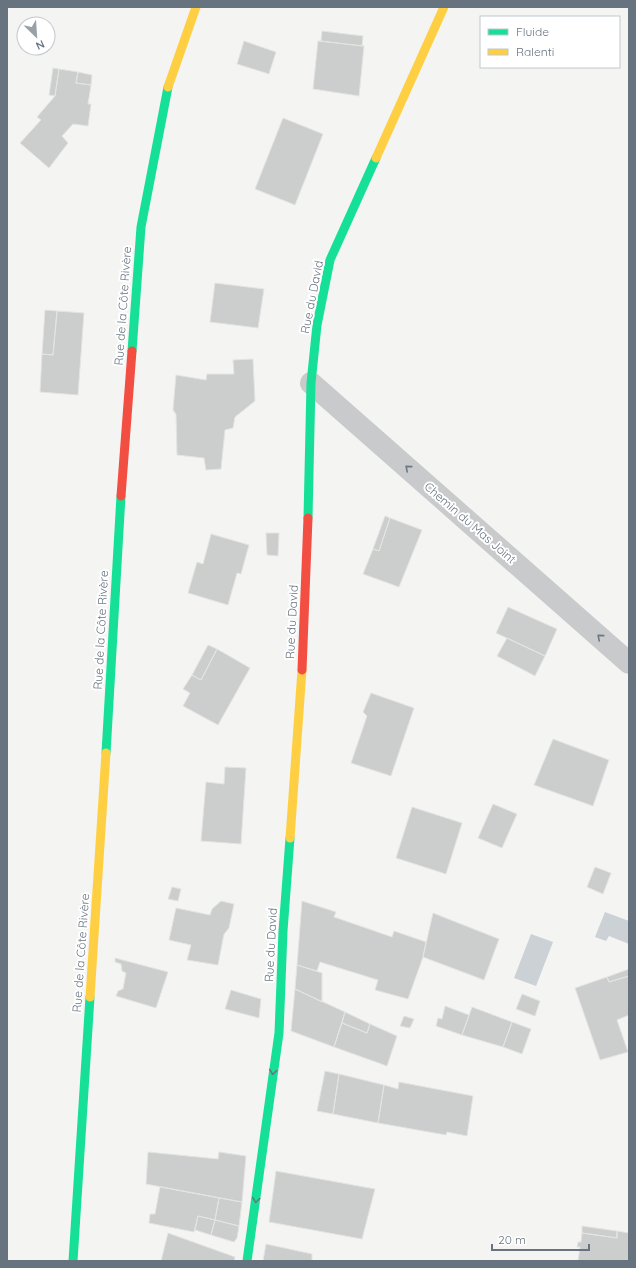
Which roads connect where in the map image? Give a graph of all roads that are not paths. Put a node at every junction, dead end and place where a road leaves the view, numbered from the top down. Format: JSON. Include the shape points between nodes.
{"nodes":[{"id":1,"x":196,"y":7,"type":"edge"},
{"id":2,"x":444,"y":7,"type":"edge"},
{"id":3,"x":311,"y":383,"type":"junction"},
{"id":4,"x":629,"y":663,"type":"edge"},
{"id":5,"x":73,"y":1261,"type":"edge"},
{"id":6,"x":247,"y":1261,"type":"edge"}],
"edges":[{"from":1,"to":5,"type":"street","name":"Rue de la Côte Rivère","via":[[167,91],[141,227],[120,513]]},
{"from":2,"to":3,"type":"street","name":"Rue du David","via":[[330,260],[317,325]]},
{"from":4,"to":3,"type":"street","name":"Chemin du Mas Joint","one_way":true},
{"from":3,"to":6,"type":"street","name":"Rue du David","one_way":true,"via":[[300,708],[283,931],[279,1033]]}]}
